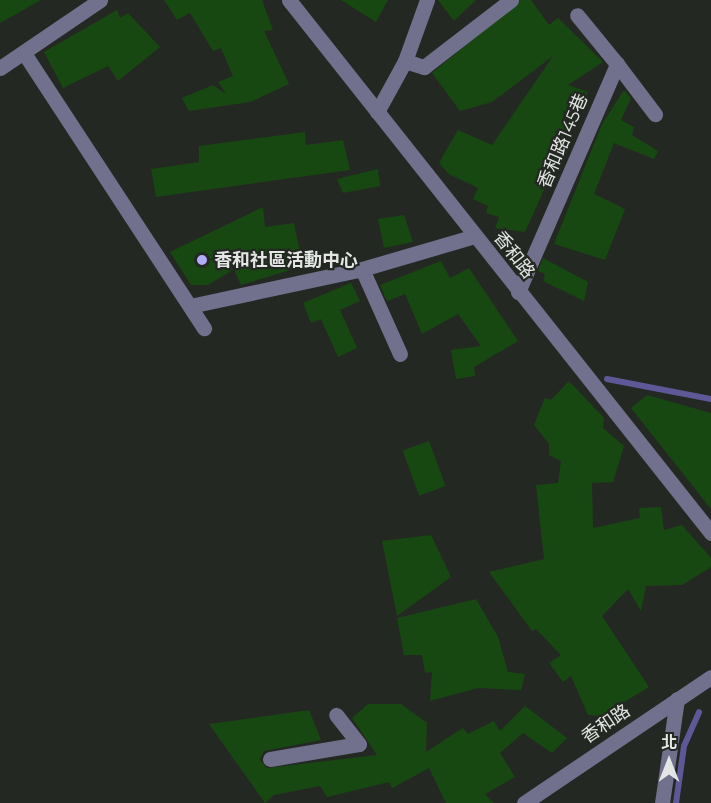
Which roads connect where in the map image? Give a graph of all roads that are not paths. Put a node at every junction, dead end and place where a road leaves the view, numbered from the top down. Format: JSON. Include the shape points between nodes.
{"nodes":[{"id":1,"x":100,"y":0,"type":"edge"},
{"id":2,"x":289,"y":0,"type":"edge"},
{"id":3,"x":427,"y":0,"type":"edge"},
{"id":4,"x":511,"y":0,"type":"edge"},
{"id":5,"x":577,"y":15,"type":"dead end"},
{"id":6,"x":24,"y":53,"type":"junction"},
{"id":7,"x":405,"y":62,"type":"junction"},
{"id":8,"x":617,"y":64,"type":"junction"},
{"id":9,"x":0,"y":68,"type":"edge"},
{"id":10,"x":377,"y":112,"type":"junction"},
{"id":11,"x":655,"y":114,"type":"dead end"},
{"id":12,"x":475,"y":236,"type":"junction"},
{"id":13,"x":362,"y":269,"type":"junction"},
{"id":14,"x":518,"y":292,"type":"junction"},
{"id":15,"x":190,"y":306,"type":"junction"},
{"id":16,"x":204,"y":328,"type":"dead end"},
{"id":17,"x":400,"y":354,"type":"dead end"},
{"id":18,"x":711,"y":533,"type":"edge"},
{"id":19,"x":711,"y":677,"type":"edge"},
{"id":20,"x":677,"y":699,"type":"junction"},
{"id":21,"x":336,"y":715,"type":"dead end"},
{"id":22,"x":270,"y":759,"type":"dead end"},
{"id":23,"x":524,"y":803,"type":"edge"},
{"id":24,"x":662,"y":803,"type":"edge"}],
"edges":[{"from":1,"to":6,"type":"street"},
{"from":2,"to":10,"type":"street","name":"香和路"},
{"from":3,"to":7,"type":"street"},
{"from":4,"to":7,"type":"street","via":[[424,67]]},
{"from":5,"to":8,"type":"street"},
{"from":6,"to":9,"type":"street"},
{"from":6,"to":15,"type":"street"},
{"from":7,"to":10,"type":"street"},
{"from":8,"to":11,"type":"street"},
{"from":8,"to":14,"type":"street","name":"香和路145巷"},
{"from":10,"to":12,"type":"street","name":"香和路"},
{"from":12,"to":13,"type":"street"},
{"from":12,"to":14,"type":"street","name":"香和路"},
{"from":13,"to":15,"type":"street"},
{"from":13,"to":17,"type":"street"},
{"from":14,"to":18,"type":"street","name":"香和路"},
{"from":15,"to":16,"type":"street"},
{"from":19,"to":20,"type":"street","name":"香和路"},
{"from":20,"to":23,"type":"street","name":"香和路"},
{"from":20,"to":24,"type":"street"},
{"from":21,"to":22,"type":"street","via":[[359,744]]}]}
